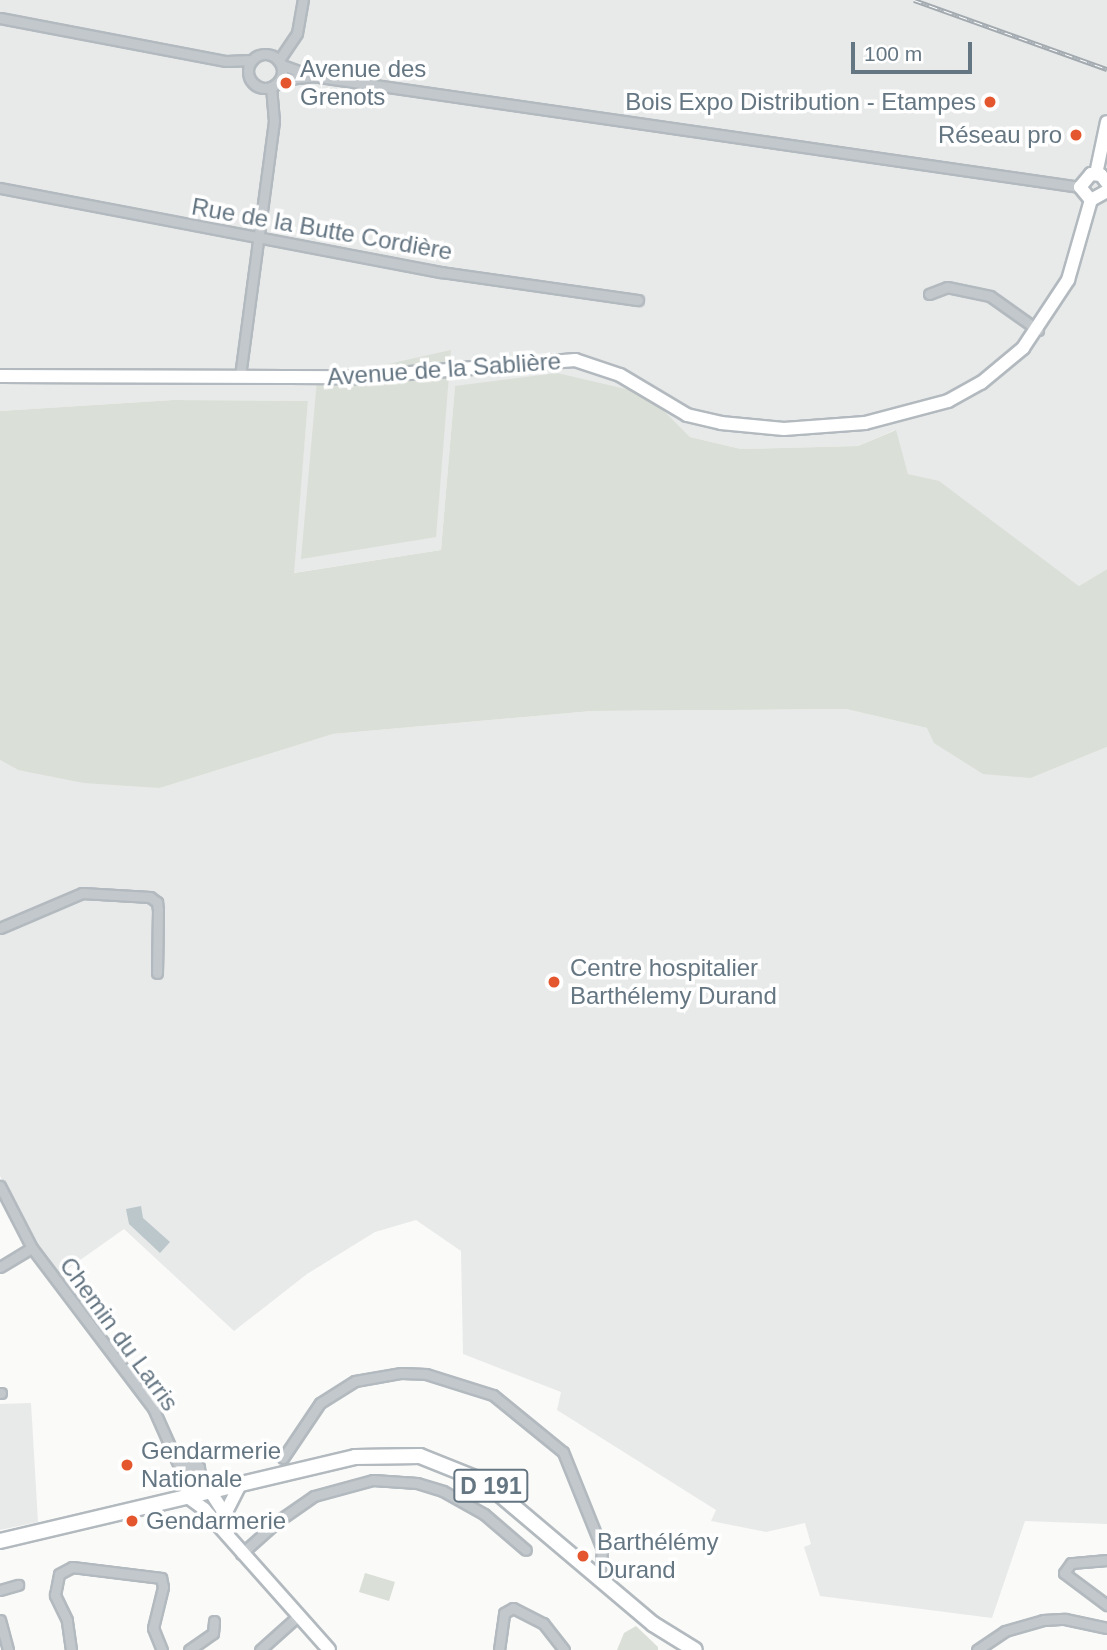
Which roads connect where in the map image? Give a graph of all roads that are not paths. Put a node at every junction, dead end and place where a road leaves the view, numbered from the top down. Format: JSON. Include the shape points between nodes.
{"nodes":[{"id":1,"x":303,"y":0,"type":"edge"},
{"id":2,"x":0,"y":18,"type":"edge"},
{"id":3,"x":287,"y":46,"type":"junction"},
{"id":4,"x":267,"y":53,"type":"junction"},
{"id":5,"x":252,"y":60,"type":"junction"},
{"id":6,"x":226,"y":61,"type":"junction"},
{"id":7,"x":281,"y":62,"type":"junction"},
{"id":8,"x":249,"y":75,"type":"junction"},
{"id":9,"x":312,"y":76,"type":"junction"},
{"id":10,"x":281,"y":79,"type":"junction"},
{"id":11,"x":271,"y":87,"type":"junction"},
{"id":12,"x":1107,"y":122,"type":"edge"},
{"id":13,"x":1096,"y":174,"type":"junction"},
{"id":14,"x":1107,"y":183,"type":"edge"},
{"id":15,"x":1080,"y":187,"type":"junction"},
{"id":16,"x":0,"y":188,"type":"edge"},
{"id":17,"x":1107,"y":191,"type":"edge"},
{"id":18,"x":1091,"y":200,"type":"junction"},
{"id":19,"x":258,"y":238,"type":"junction"},
{"id":20,"x":929,"y":295,"type":"dead end"},
{"id":21,"x":638,"y":300,"type":"dead end"},
{"id":22,"x":1038,"y":330,"type":"junction"},
{"id":23,"x":0,"y":376,"type":"edge"},
{"id":24,"x":240,"y":376,"type":"junction"},
{"id":25,"x":0,"y":928,"type":"edge"},
{"id":26,"x":157,"y":973,"type":"dead end"},
{"id":27,"x":0,"y":1186,"type":"edge"},
{"id":28,"x":32,"y":1248,"type":"junction"},
{"id":29,"x":0,"y":1268,"type":"edge"},
{"id":30,"x":283,"y":1458,"type":"dead end"},
{"id":31,"x":240,"y":1485,"type":"junction"},
{"id":32,"x":206,"y":1492,"type":"junction"},
{"id":33,"x":186,"y":1495,"type":"junction"},
{"id":34,"x":204,"y":1509,"type":"junction"},
{"id":35,"x":225,"y":1514,"type":"junction"},
{"id":36,"x":228,"y":1538,"type":"junction"},
{"id":37,"x":0,"y":1541,"type":"edge"},
{"id":38,"x":526,"y":1550,"type":"dead end"},
{"id":39,"x":242,"y":1554,"type":"junction"},
{"id":40,"x":1107,"y":1560,"type":"edge"},
{"id":41,"x":600,"y":1579,"type":"junction"},
{"id":42,"x":19,"y":1586,"type":"dead end"},
{"id":43,"x":0,"y":1590,"type":"edge"},
{"id":44,"x":1107,"y":1605,"type":"edge"},
{"id":45,"x":298,"y":1616,"type":"junction"},
{"id":46,"x":0,"y":1620,"type":"edge"},
{"id":47,"x":215,"y":1621,"type":"dead end"},
{"id":48,"x":1107,"y":1628,"type":"edge"},
{"id":49,"x":8,"y":1650,"type":"edge"},
{"id":50,"x":71,"y":1650,"type":"edge"},
{"id":51,"x":162,"y":1650,"type":"edge"},
{"id":52,"x":190,"y":1650,"type":"edge"},
{"id":53,"x":260,"y":1650,"type":"edge"},
{"id":54,"x":329,"y":1650,"type":"edge"},
{"id":55,"x":499,"y":1650,"type":"edge"},
{"id":56,"x":564,"y":1650,"type":"edge"},
{"id":57,"x":695,"y":1650,"type":"edge"},
{"id":58,"x":977,"y":1650,"type":"edge"}],
"edges":[{"from":1,"to":3,"type":"street","via":[[297,33]]},
{"from":2,"to":6,"type":"street"},
{"from":3,"to":4,"type":"street"},
{"from":3,"to":7,"type":"street"},
{"from":4,"to":5,"type":"street"},
{"from":4,"to":7,"type":"street"},
{"from":5,"to":6,"type":"street"},
{"from":5,"to":8,"type":"street"},
{"from":6,"to":8,"type":"street"},
{"from":7,"to":9,"type":"street"},
{"from":7,"to":10,"type":"street"},
{"from":8,"to":11,"type":"street","via":[[255,85]]},
{"from":9,"to":10,"type":"street"},
{"from":9,"to":15,"type":"street"},
{"from":10,"to":11,"type":"street"},
{"from":11,"to":19,"type":"street","via":[[275,106]]},
{"from":12,"to":13,"type":"main road"},
{"from":13,"to":14,"type":"main road"},
{"from":13,"to":15,"type":"main road","via":[[1086,176]]},
{"from":15,"to":18,"type":"main road"},
{"from":16,"to":19,"type":"street","name":"Rue de la Butte Cordière"},
{"from":17,"to":18,"type":"main road"},
{"from":18,"to":22,"type":"main road","name":"Avenue de la Sablière","via":[[1068,280]]},
{"from":19,"to":21,"type":"street","name":"Rue de la Butte Cordière"},
{"from":19,"to":24,"type":"street"},
{"from":20,"to":22,"type":"street","via":[[947,287],[990,296]]},
{"from":22,"to":24,"type":"main road","name":"Avenue de la Sablière","via":[[1002,367],[948,401],[892,419],[819,428],[734,424],[687,415],[620,375],[575,360],[359,377]]},
{"from":23,"to":24,"type":"main road","name":"Avenue de la Sablière"},
{"from":25,"to":26,"type":"street","via":[[82,893],[150,897],[158,910]]},
{"from":27,"to":28,"type":"street","name":"Chemin du Larris"},
{"from":28,"to":29,"type":"street"},
{"from":28,"to":32,"type":"street","name":"Chemin du Larris","via":[[153,1408],[179,1466],[200,1466]]},
{"from":30,"to":41,"type":"street","via":[[320,1404],[355,1381],[426,1374],[493,1395],[539,1427],[563,1452],[602,1549]]},
{"from":31,"to":32,"type":"main road","number":"D 191"},
{"from":31,"to":35,"type":"main road"},
{"from":31,"to":41,"type":"main road","number":"D 191","via":[[355,1457],[400,1454],[442,1461],[508,1499]]},
{"from":32,"to":33,"type":"main road","number":"D 191"},
{"from":32,"to":34,"type":"main road"},
{"from":32,"to":35,"type":"main road"},
{"from":33,"to":34,"type":"main road"},
{"from":33,"to":37,"type":"main road","number":"D 191"},
{"from":34,"to":36,"type":"main road"},
{"from":35,"to":36,"type":"main road"},
{"from":36,"to":39,"type":"main road"},
{"from":38,"to":39,"type":"street","via":[[464,1501],[417,1483],[384,1480],[350,1484],[314,1496]]},
{"from":39,"to":45,"type":"main road"},
{"from":40,"to":44,"type":"street","via":[[1071,1563],[1064,1573]]},
{"from":41,"to":57,"type":"main road","number":"D 191","via":[[653,1624]]},
{"from":42,"to":43,"type":"street"},
{"from":45,"to":53,"type":"street"},
{"from":45,"to":54,"type":"main road"},
{"from":46,"to":49,"type":"street"},
{"from":47,"to":52,"type":"street","via":[[212,1633]]},
{"from":48,"to":58,"type":"street","via":[[1065,1619],[1043,1620],[1005,1631]]},
{"from":50,"to":51,"type":"street","via":[[67,1620],[55,1595],[59,1574],[72,1567],[161,1578],[153,1629]]},
{"from":55,"to":56,"type":"street","via":[[504,1613],[513,1608],[543,1623]]}]}
